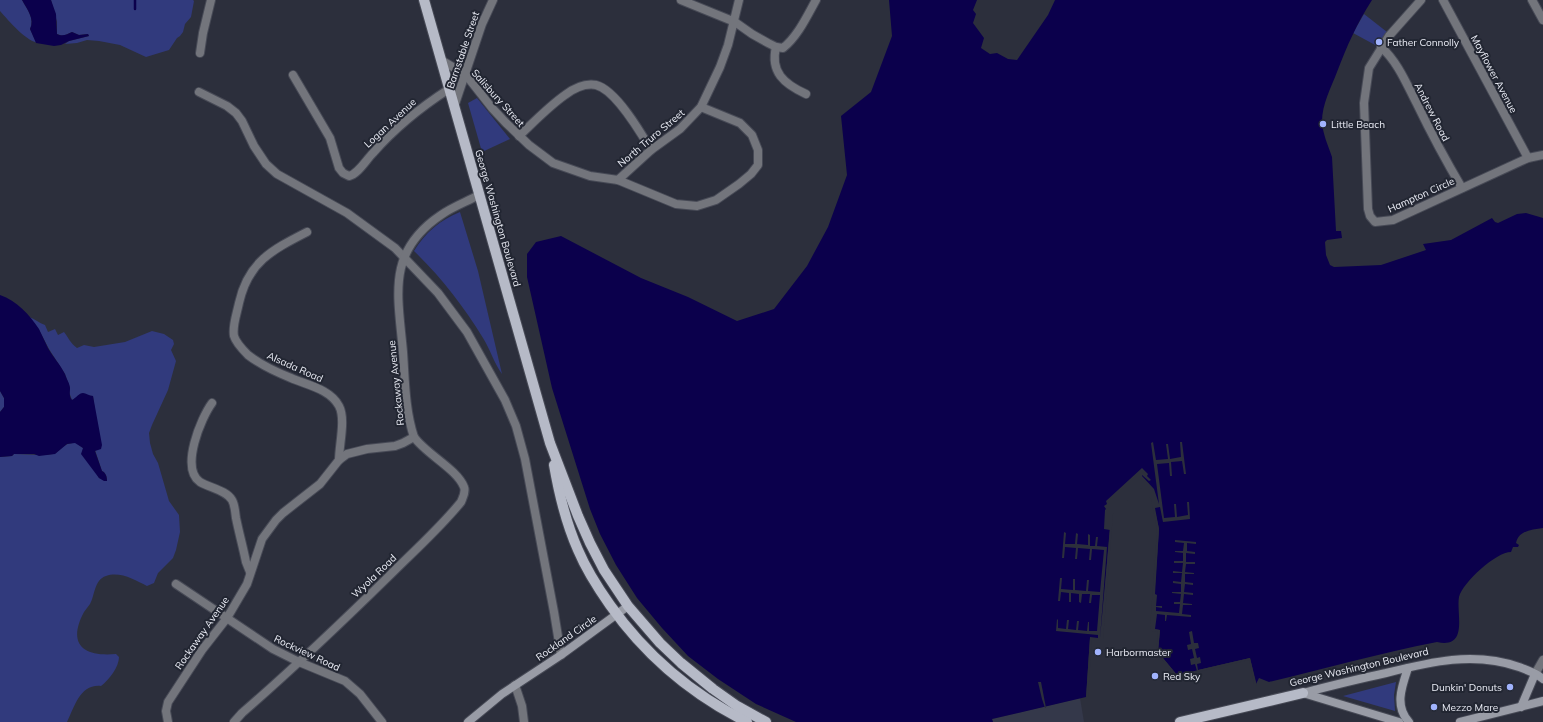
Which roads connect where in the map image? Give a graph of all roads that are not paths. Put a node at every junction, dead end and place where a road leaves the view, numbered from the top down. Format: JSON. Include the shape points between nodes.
{"nodes":[{"id":1,"x":211,"y":0,"type":"edge"},
{"id":2,"x":424,"y":0,"type":"edge"},
{"id":3,"x":493,"y":0,"type":"edge"},
{"id":4,"x":681,"y":0,"type":"edge"},
{"id":5,"x":739,"y":0,"type":"edge"},
{"id":6,"x":816,"y":0,"type":"edge"},
{"id":7,"x":1421,"y":0,"type":"edge"},
{"id":8,"x":1443,"y":0,"type":"edge"},
{"id":9,"x":1532,"y":0,"type":"edge"},
{"id":10,"x":1543,"y":20,"type":"edge"},
{"id":11,"x":734,"y":22,"type":"junction"},
{"id":12,"x":776,"y":47,"type":"junction"},
{"id":13,"x":1381,"y":47,"type":"junction"},
{"id":14,"x":200,"y":54,"type":"dead end"},
{"id":15,"x":441,"y":60,"type":"junction"},
{"id":16,"x":293,"y":75,"type":"dead end"},
{"id":17,"x":466,"y":75,"type":"junction"},
{"id":18,"x":449,"y":89,"type":"junction"},
{"id":19,"x":199,"y":92,"type":"dead end"},
{"id":20,"x":806,"y":94,"type":"dead end"},
{"id":21,"x":454,"y":107,"type":"junction"},
{"id":22,"x":701,"y":107,"type":"junction"},
{"id":23,"x":519,"y":136,"type":"junction"},
{"id":24,"x":651,"y":150,"type":"junction"},
{"id":25,"x":1543,"y":155,"type":"edge"},
{"id":26,"x":1528,"y":158,"type":"junction"},
{"id":27,"x":618,"y":180,"type":"junction"},
{"id":28,"x":1462,"y":188,"type":"junction"},
{"id":29,"x":479,"y":195,"type":"junction"},
{"id":30,"x":306,"y":232,"type":"dead end"},
{"id":31,"x":404,"y":256,"type":"junction"},
{"id":32,"x":212,"y":403,"type":"dead end"},
{"id":33,"x":414,"y":437,"type":"junction"},
{"id":34,"x":550,"y":443,"type":"junction"},
{"id":35,"x":340,"y":460,"type":"junction"},
{"id":36,"x":250,"y":572,"type":"junction"},
{"id":37,"x":176,"y":584,"type":"dead end"},
{"id":38,"x":628,"y":606,"type":"junction"},
{"id":39,"x":616,"y":614,"type":"junction"},
{"id":40,"x":227,"y":618,"type":"junction"},
{"id":41,"x":561,"y":655,"type":"junction"},
{"id":42,"x":1543,"y":660,"type":"edge"},
{"id":43,"x":299,"y":662,"type":"junction"},
{"id":44,"x":1408,"y":668,"type":"junction"},
{"id":45,"x":1536,"y":674,"type":"junction"},
{"id":46,"x":1543,"y":679,"type":"edge"},
{"id":47,"x":515,"y":685,"type":"junction"},
{"id":48,"x":1303,"y":693,"type":"junction"},
{"id":49,"x":1543,"y":701,"type":"edge"},
{"id":50,"x":1521,"y":707,"type":"junction"},
{"id":51,"x":378,"y":721,"type":"edge"},
{"id":52,"x":168,"y":722,"type":"edge"},
{"id":53,"x":234,"y":722,"type":"edge"},
{"id":54,"x":468,"y":722,"type":"edge"},
{"id":55,"x":524,"y":722,"type":"edge"},
{"id":56,"x":747,"y":722,"type":"edge"},
{"id":57,"x":766,"y":722,"type":"edge"},
{"id":58,"x":1180,"y":722,"type":"edge"},
{"id":59,"x":1399,"y":722,"type":"edge"},
{"id":60,"x":1409,"y":722,"type":"edge"},
{"id":61,"x":1460,"y":722,"type":"edge"}],
"edges":[{"from":1,"to":14,"type":"street"},
{"from":2,"to":15,"type":"main road","name":"George Washington Boulevard"},
{"from":3,"to":17,"type":"street","name":"Barnstable Street","via":[[482,24]]},
{"from":4,"to":11,"type":"street"},
{"from":5,"to":11,"type":"street","name":"North Truro Street"},
{"from":6,"to":12,"type":"street","via":[[789,43],[783,48]]},
{"from":7,"to":13,"type":"street","name":"Hampton Circle"},
{"from":8,"to":26,"type":"street","name":"Mayflower Avenue"},
{"from":9,"to":10,"type":"street"},
{"from":11,"to":12,"type":"street"},
{"from":11,"to":22,"type":"street","name":"North Truro Street","via":[[720,67]]},
{"from":12,"to":20,"type":"street","via":[[774,58],[779,75]]},
{"from":13,"to":28,"type":"street","name":"Andrew Road","via":[[1388,53],[1407,84]]},
{"from":13,"to":28,"type":"street","name":"Hampton Circle","via":[[1369,68],[1364,103],[1370,216],[1374,222],[1393,220]]},
{"from":15,"to":17,"type":"street","name":"Salisbury Street"},
{"from":15,"to":18,"type":"main road","name":"George Washington Boulevard"},
{"from":16,"to":18,"type":"street","name":"Logan Avenue","via":[[330,138],[339,168],[349,176],[356,172],[384,140]]},
{"from":17,"to":21,"type":"street","name":"Barnstable Street"},
{"from":17,"to":23,"type":"street","name":"Salisbury Street","via":[[492,108]]},
{"from":18,"to":21,"type":"main road","name":"George Washington Boulevard"},
{"from":19,"to":31,"type":"street","via":[[236,113],[266,164],[277,174],[347,214],[386,240]]},
{"from":21,"to":29,"type":"main road","name":"George Washington Boulevard"},
{"from":22,"to":24,"type":"street","name":"North Truro Street","via":[[680,129]]},
{"from":22,"to":27,"type":"street","name":"Salisbury Street","via":[[740,123],[752,135],[758,150],[758,165],[751,174],[716,200],[697,206],[676,204]]},
{"from":23,"to":24,"type":"street","via":[[566,94],[586,85],[597,86],[612,94]]},
{"from":23,"to":27,"type":"street","name":"Salisbury Street","via":[[553,163],[590,176]]},
{"from":24,"to":27,"type":"street","name":"North Truro Street"},
{"from":25,"to":26,"type":"street","name":"Hampton Circle"},
{"from":26,"to":28,"type":"street","name":"Hampton Circle"},
{"from":29,"to":31,"type":"street","name":"Rockaway Avenue","via":[[431,222],[420,231]]},
{"from":29,"to":34,"type":"main road","name":"George Washington Boulevard"},
{"from":30,"to":35,"type":"street","name":"Alsada Road","via":[[265,255],[246,280],[235,319],[234,336],[243,351],[252,358],[322,390],[334,400],[342,412]]},
{"from":31,"to":33,"type":"street","name":"Rockaway Avenue","via":[[398,285],[407,405]]},
{"from":31,"to":41,"type":"street","via":[[438,293],[467,332],[498,386],[516,426],[526,459]]},
{"from":32,"to":36,"type":"street","via":[[198,434],[192,470],[200,481],[233,501]]},
{"from":33,"to":35,"type":"street","name":"Rockaway Avenue","via":[[395,446],[347,454]]},
{"from":33,"to":43,"type":"street","name":"Wyola Road","via":[[460,480],[465,488],[461,502]]},
{"from":34,"to":38,"type":"main road","name":"George Washington Boulevard","via":[[590,543]]},
{"from":34,"to":39,"type":"main road","name":"George Washington Boulevard","via":[[559,491],[578,550]]},
{"from":35,"to":36,"type":"street","name":"Rockaway Avenue","via":[[320,484],[283,513],[269,529]]},
{"from":36,"to":40,"type":"street","name":"Rockaway Avenue"},
{"from":37,"to":40,"type":"street","name":"Rockview Road"},
{"from":38,"to":39,"type":"main road","name":"Rockland Circle"},
{"from":38,"to":57,"type":"main road","name":"George Washington Boulevard","via":[[660,643],[690,671],[724,698]]},
{"from":39,"to":41,"type":"main road","name":"Rockland Circle"},
{"from":39,"to":56,"type":"main road","name":"George Washington Boulevard","via":[[644,648],[676,678],[713,704]]},
{"from":40,"to":43,"type":"street","name":"Rockview Road","via":[[273,649]]},
{"from":40,"to":52,"type":"street","name":"Rockaway Avenue","via":[[202,650],[166,707]]},
{"from":41,"to":47,"type":"main road","name":"Rockland Circle"},
{"from":42,"to":45,"type":"street"},
{"from":43,"to":51,"type":"street","name":"Rockview Road","via":[[345,681],[360,694]]},
{"from":43,"to":53,"type":"street","name":"Wyola Road"},
{"from":44,"to":45,"type":"main road","name":"George Washington Boulevard","via":[[1450,659],[1483,659],[1512,664]]},
{"from":44,"to":48,"type":"main road","name":"George Washington Boulevard"},
{"from":44,"to":60,"type":"main road","via":[[1400,692],[1400,701],[1403,714]]},
{"from":45,"to":46,"type":"main road","name":"George Washington Boulevard"},
{"from":45,"to":50,"type":"main road"},
{"from":47,"to":54,"type":"main road","name":"Rockland Circle"},
{"from":47,"to":55,"type":"street"},
{"from":48,"to":58,"type":"main road","name":"George Washington Boulevard"},
{"from":48,"to":59,"type":"main road"},
{"from":49,"to":50,"type":"main road"},
{"from":50,"to":61,"type":"main road"}]}
